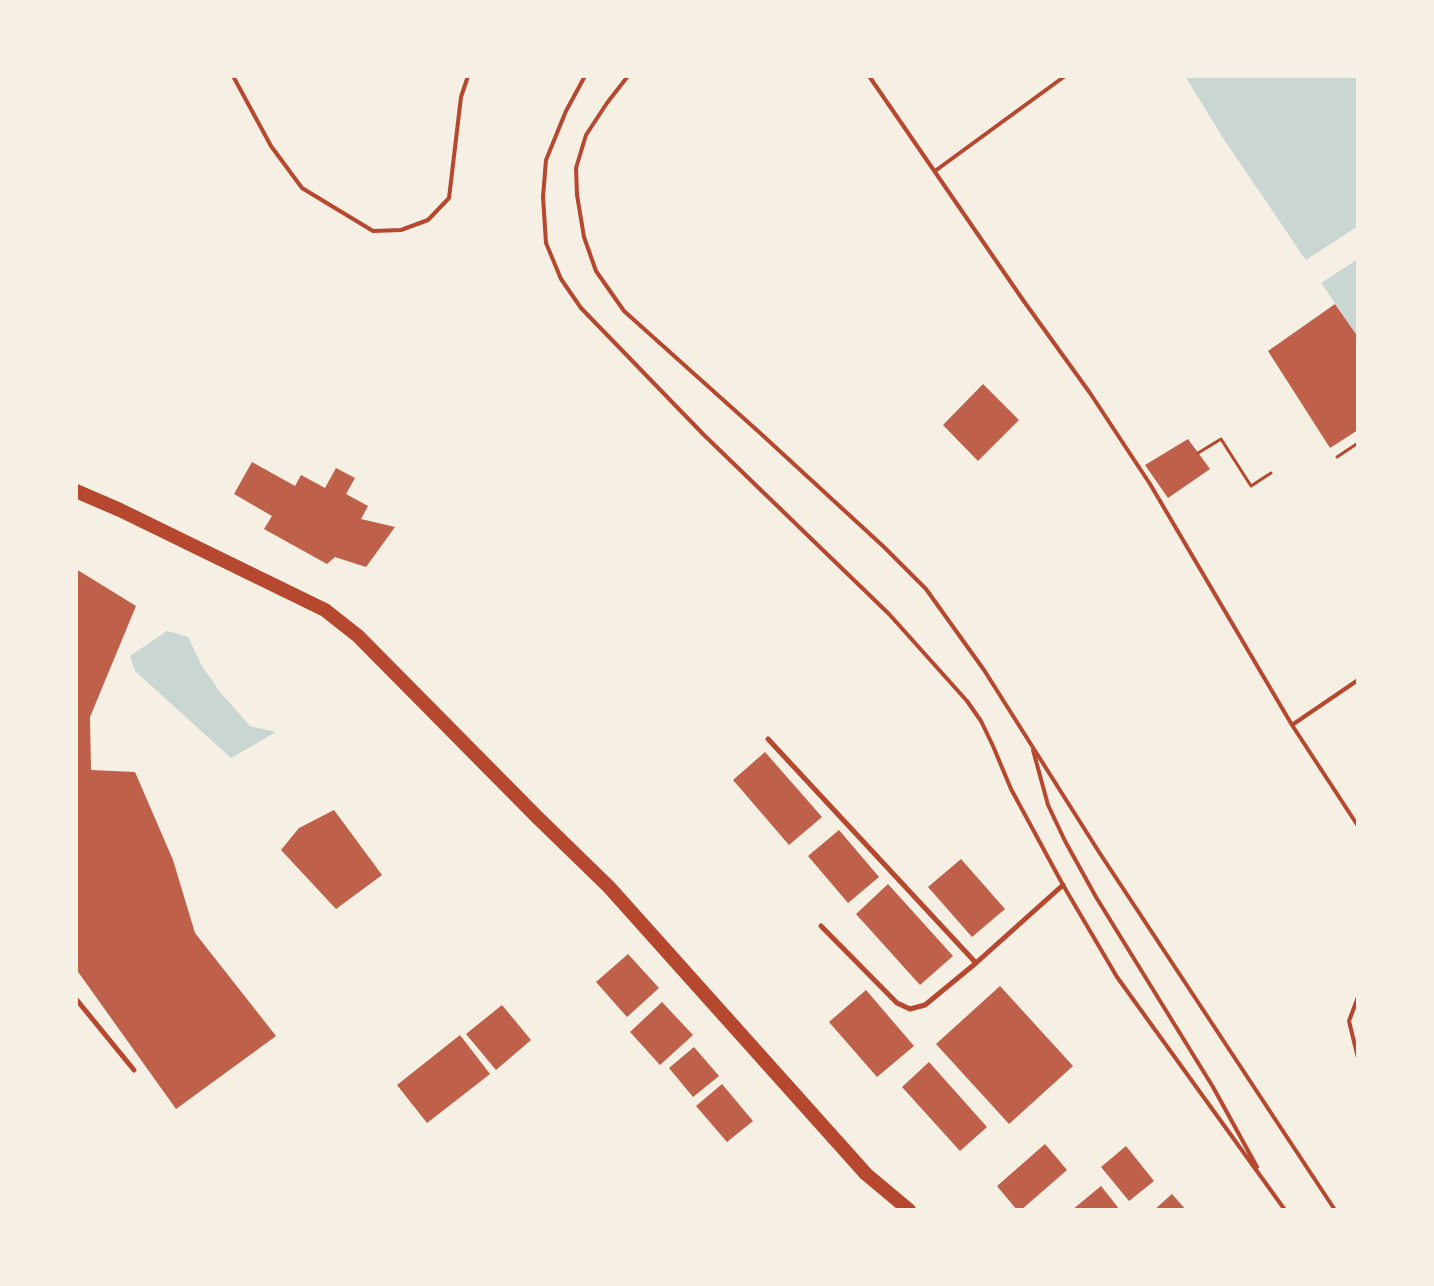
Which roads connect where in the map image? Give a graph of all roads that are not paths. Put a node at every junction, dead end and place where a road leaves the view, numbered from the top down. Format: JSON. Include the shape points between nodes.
{"nodes":[{"id":1,"x":233,"y":76,"type":"edge"},
{"id":2,"x":468,"y":76,"type":"edge"},
{"id":3,"x":585,"y":76,"type":"edge"},
{"id":4,"x":628,"y":76,"type":"edge"},
{"id":5,"x":869,"y":76,"type":"edge"},
{"id":6,"x":1066,"y":76,"type":"edge"},
{"id":7,"x":935,"y":172,"type":"junction"},
{"id":8,"x":76,"y":491,"type":"edge"},
{"id":9,"x":1358,"y":680,"type":"edge"},
{"id":10,"x":1292,"y":725,"type":"junction"},
{"id":11,"x":768,"y":739,"type":"dead end"},
{"id":12,"x":1032,"y":745,"type":"junction"},
{"id":13,"x":1358,"y":826,"type":"edge"},
{"id":14,"x":1063,"y":885,"type":"junction"},
{"id":15,"x":821,"y":926,"type":"dead end"},
{"id":16,"x":976,"y":963,"type":"junction"},
{"id":17,"x":1358,"y":997,"type":"edge"},
{"id":18,"x":76,"y":998,"type":"edge"},
{"id":19,"x":1358,"y":1058,"type":"edge"},
{"id":20,"x":134,"y":1070,"type":"dead end"},
{"id":21,"x":1265,"y":1182,"type":"junction"},
{"id":22,"x":909,"y":1210,"type":"edge"},
{"id":23,"x":1285,"y":1210,"type":"edge"},
{"id":24,"x":1336,"y":1210,"type":"edge"}],
"edges":[{"from":1,"to":2,"type":"lane","via":[[271,146],[302,188],[373,231],[402,230],[428,220],[449,198],[461,97]]},
{"from":3,"to":14,"type":"lane","via":[[546,160],[543,197],[546,243],[561,279],[581,308],[704,435],[889,614],[967,700]]},
{"from":4,"to":12,"type":"lane","via":[[586,135],[576,168],[584,237],[596,271],[624,311],[926,589]]},
{"from":5,"to":7,"type":"lane"},
{"from":6,"to":7,"type":"lane"},
{"from":7,"to":10,"type":"lane","via":[[1150,484]]},
{"from":8,"to":22,"type":"highway","via":[[325,610],[358,636],[609,887],[866,1174]]},
{"from":9,"to":10,"type":"lane"},
{"from":10,"to":13,"type":"lane"},
{"from":11,"to":16,"type":"street"},
{"from":12,"to":21,"type":"lane","via":[[1048,805],[1065,841]]},
{"from":12,"to":24,"type":"lane","via":[[1115,877]]},
{"from":14,"to":16,"type":"street"},
{"from":14,"to":21,"type":"lane","via":[[1117,977]]},
{"from":15,"to":16,"type":"street","via":[[897,1003],[910,1009],[924,1005]]},
{"from":17,"to":19,"type":"lane","via":[[1349,1021]]},
{"from":18,"to":20,"type":"street"},
{"from":21,"to":23,"type":"lane"}]}
